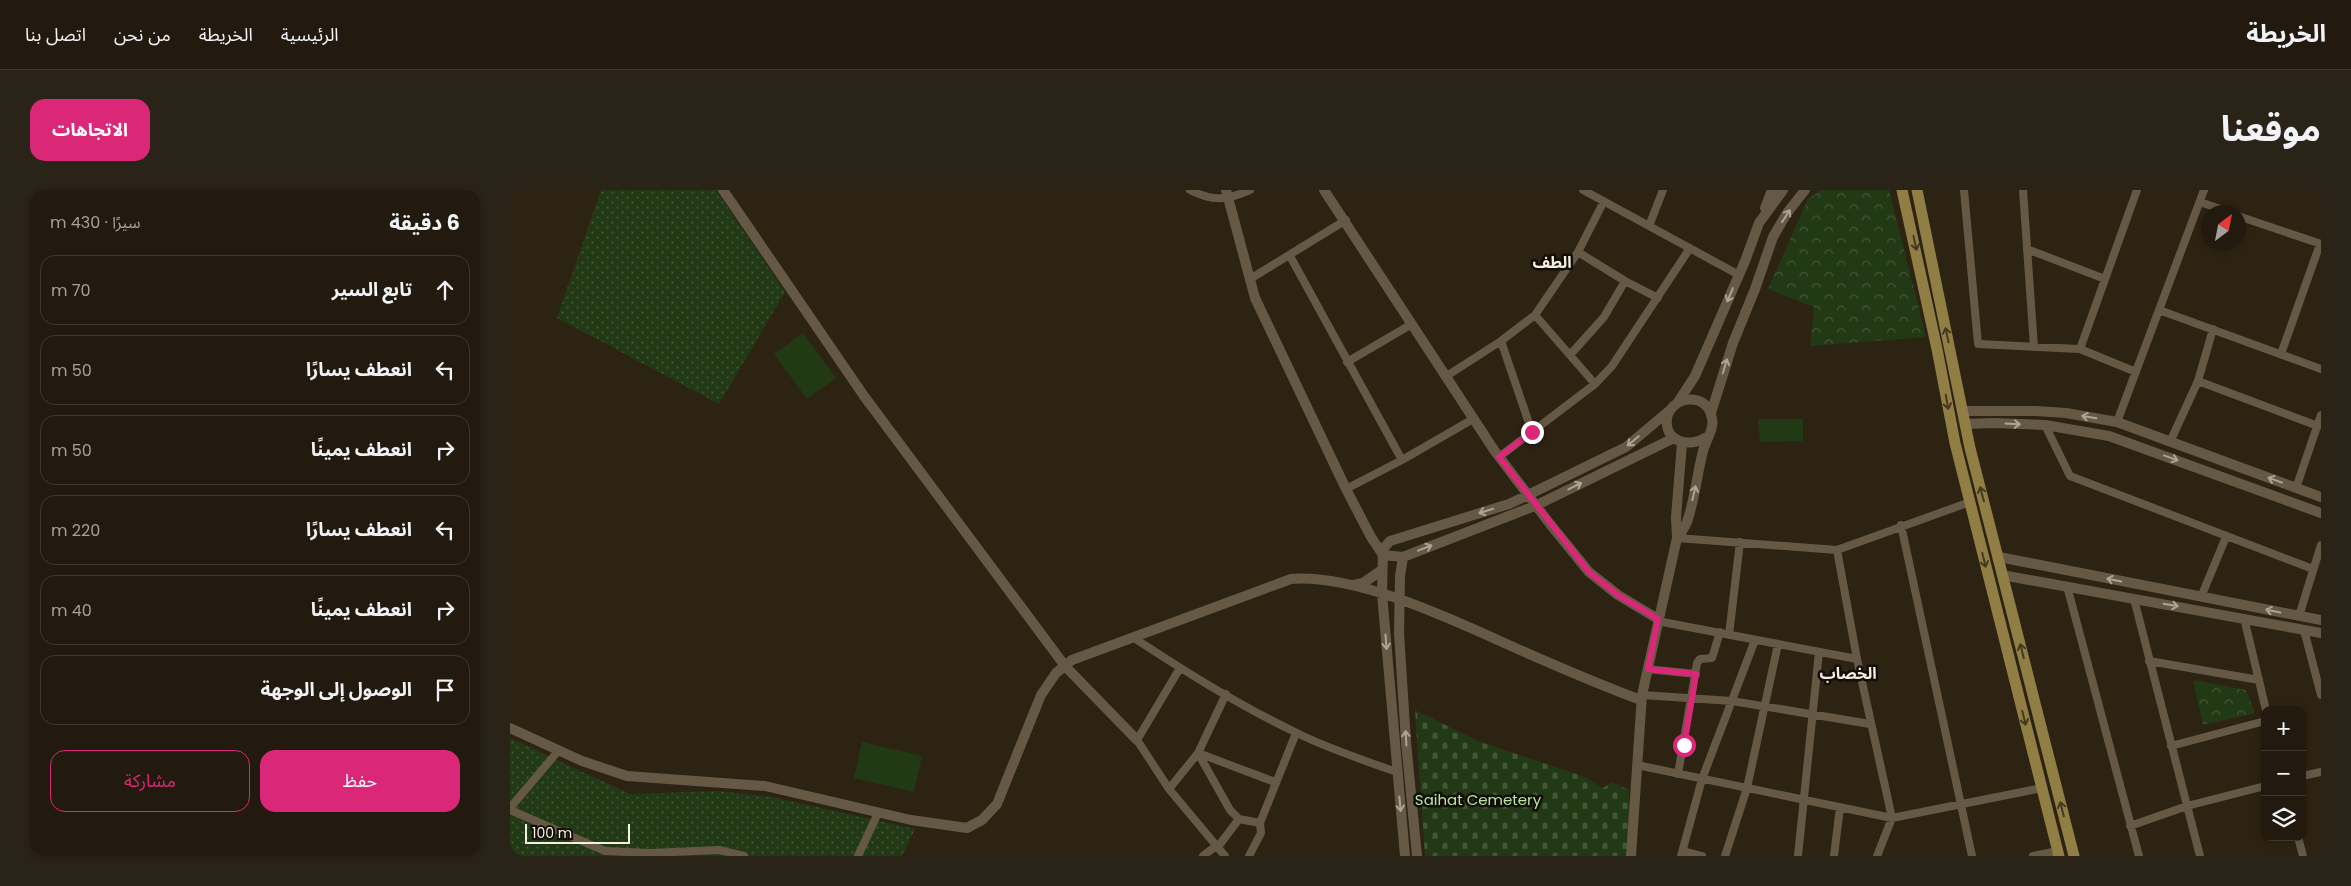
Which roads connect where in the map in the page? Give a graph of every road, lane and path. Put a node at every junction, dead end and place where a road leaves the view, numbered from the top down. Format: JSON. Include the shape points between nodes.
{"nodes":[{"id":1,"x":723,"y":190,"type":"edge"},
{"id":2,"x":1190,"y":190,"type":"edge"},
{"id":3,"x":1250,"y":190,"type":"edge"},
{"id":4,"x":1324,"y":190,"type":"edge"},
{"id":5,"x":1583,"y":190,"type":"edge"},
{"id":6,"x":1663,"y":190,"type":"edge"},
{"id":7,"x":1772,"y":190,"type":"edge"},
{"id":8,"x":1783,"y":190,"type":"edge"},
{"id":9,"x":1805,"y":190,"type":"edge"},
{"id":10,"x":1916,"y":190,"type":"edge"},
{"id":11,"x":1964,"y":190,"type":"edge"},
{"id":12,"x":2023,"y":190,"type":"edge"},
{"id":13,"x":2137,"y":190,"type":"edge"},
{"id":14,"x":2204,"y":190,"type":"edge"},
{"id":15,"x":1902,"y":192,"type":"edge"},
{"id":16,"x":1228,"y":194,"type":"edge"},
{"id":17,"x":1604,"y":201,"type":"junction"},
{"id":18,"x":2200,"y":202,"type":"junction"},
{"id":19,"x":2209,"y":205,"type":"edge"},
{"id":20,"x":2246,"y":219,"type":"edge"},
{"id":21,"x":1346,"y":220,"type":"junction"},
{"id":22,"x":1759,"y":223,"type":"junction"},
{"id":23,"x":1649,"y":226,"type":"junction"},
{"id":24,"x":2321,"y":244,"type":"edge"},
{"id":25,"x":1690,"y":248,"type":"junction"},
{"id":26,"x":2027,"y":249,"type":"junction"},
{"id":27,"x":1578,"y":252,"type":"junction"},
{"id":28,"x":1290,"y":256,"type":"junction"},
{"id":29,"x":1739,"y":275,"type":"junction"},
{"id":30,"x":1250,"y":279,"type":"junction"},
{"id":31,"x":2105,"y":279,"type":"junction"},
{"id":32,"x":1625,"y":281,"type":"junction"},
{"id":33,"x":1658,"y":298,"type":"junction"},
{"id":34,"x":2159,"y":310,"type":"junction"},
{"id":35,"x":1535,"y":314,"type":"junction"},
{"id":36,"x":1412,"y":324,"type":"junction"},
{"id":37,"x":2213,"y":329,"type":"junction"},
{"id":38,"x":1501,"y":341,"type":"junction"},
{"id":39,"x":2034,"y":347,"type":"junction"},
{"id":40,"x":2080,"y":349,"type":"junction"},
{"id":41,"x":2281,"y":354,"type":"junction"},
{"id":42,"x":1570,"y":355,"type":"junction"},
{"id":43,"x":1347,"y":362,"type":"junction"},
{"id":44,"x":2321,"y":369,"type":"edge"},
{"id":45,"x":2136,"y":372,"type":"junction"},
{"id":46,"x":1445,"y":377,"type":"junction"},
{"id":47,"x":2198,"y":381,"type":"junction"},
{"id":48,"x":1595,"y":384,"type":"junction"},
{"id":49,"x":1678,"y":402,"type":"junction"},
{"id":50,"x":1670,"y":410,"type":"junction"},
{"id":51,"x":1962,"y":411,"type":"junction"},
{"id":52,"x":1711,"y":413,"type":"junction"},
{"id":53,"x":2321,"y":414,"type":"edge"},
{"id":54,"x":1473,"y":419,"type":"junction"},
{"id":55,"x":2117,"y":422,"type":"junction"},
{"id":56,"x":1965,"y":424,"type":"junction"},
{"id":57,"x":2045,"y":425,"type":"junction"},
{"id":58,"x":2318,"y":426,"type":"junction"},
{"id":59,"x":1532,"y":432,"type":"junction"},
{"id":60,"x":1707,"y":437,"type":"junction"},
{"id":61,"x":1678,"y":440,"type":"junction"},
{"id":62,"x":2170,"y":442,"type":"junction"},
{"id":63,"x":1499,"y":457,"type":"junction"},
{"id":64,"x":1402,"y":460,"type":"junction"},
{"id":65,"x":2296,"y":488,"type":"junction"},
{"id":66,"x":1346,"y":489,"type":"junction"},
{"id":67,"x":1528,"y":495,"type":"junction"},
{"id":68,"x":2321,"y":497,"type":"edge"},
{"id":69,"x":1970,"y":502,"type":"junction"},
{"id":70,"x":1537,"y":505,"type":"junction"},
{"id":71,"x":2321,"y":513,"type":"edge"},
{"id":72,"x":1901,"y":525,"type":"junction"},
{"id":73,"x":2226,"y":537,"type":"junction"},
{"id":74,"x":1677,"y":538,"type":"junction"},
{"id":75,"x":1740,"y":542,"type":"junction"},
{"id":76,"x":2321,"y":545,"type":"edge"},
{"id":77,"x":1837,"y":550,"type":"junction"},
{"id":78,"x":1383,"y":555,"type":"junction"},
{"id":79,"x":1403,"y":557,"type":"junction"},
{"id":80,"x":1999,"y":557,"type":"junction"},
{"id":81,"x":2313,"y":569,"type":"junction"},
{"id":82,"x":1382,"y":570,"type":"junction"},
{"id":83,"x":2002,"y":575,"type":"junction"},
{"id":84,"x":1351,"y":586,"type":"junction"},
{"id":85,"x":2067,"y":586,"type":"junction"},
{"id":86,"x":1382,"y":594,"type":"junction"},
{"id":87,"x":2201,"y":597,"type":"junction"},
{"id":88,"x":2134,"y":598,"type":"junction"},
{"id":89,"x":1399,"y":599,"type":"junction"},
{"id":90,"x":2299,"y":616,"type":"junction"},
{"id":91,"x":2244,"y":618,"type":"junction"},
{"id":92,"x":1657,"y":620,"type":"junction"},
{"id":93,"x":2321,"y":620,"type":"edge"},
{"id":94,"x":2304,"y":630,"type":"junction"},
{"id":95,"x":1720,"y":632,"type":"junction"},
{"id":96,"x":2321,"y":633,"type":"edge"},
{"id":97,"x":1730,"y":635,"type":"junction"},
{"id":98,"x":1134,"y":638,"type":"junction"},
{"id":99,"x":1755,"y":640,"type":"junction"},
{"id":100,"x":1778,"y":644,"type":"junction"},
{"id":101,"x":1819,"y":652,"type":"junction"},
{"id":102,"x":1857,"y":659,"type":"junction"},
{"id":103,"x":2149,"y":661,"type":"junction"},
{"id":104,"x":1064,"y":666,"type":"junction"},
{"id":105,"x":1180,"y":668,"type":"junction"},
{"id":106,"x":1648,"y":669,"type":"junction"},
{"id":107,"x":1696,"y":674,"type":"junction"},
{"id":108,"x":2260,"y":680,"type":"junction"},
{"id":109,"x":1226,"y":694,"type":"junction"},
{"id":110,"x":2321,"y":695,"type":"edge"},
{"id":111,"x":1641,"y":697,"type":"junction"},
{"id":112,"x":1692,"y":697,"type":"junction"},
{"id":113,"x":1732,"y":701,"type":"junction"},
{"id":114,"x":1764,"y":706,"type":"junction"},
{"id":115,"x":2265,"y":706,"type":"edge"},
{"id":116,"x":1812,"y":713,"type":"junction"},
{"id":117,"x":2261,"y":721,"type":"edge"},
{"id":118,"x":1870,"y":724,"type":"junction"},
{"id":119,"x":510,"y":728,"type":"edge"},
{"id":120,"x":1296,"y":733,"type":"junction"},
{"id":121,"x":1137,"y":740,"type":"junction"},
{"id":122,"x":2172,"y":746,"type":"junction"},
{"id":123,"x":559,"y":750,"type":"junction"},
{"id":124,"x":1198,"y":753,"type":"junction"},
{"id":125,"x":1637,"y":765,"type":"junction"},
{"id":126,"x":1397,"y":772,"type":"junction"},
{"id":127,"x":2321,"y":772,"type":"edge"},
{"id":128,"x":1678,"y":774,"type":"junction"},
{"id":129,"x":2306,"y":775,"type":"edge"},
{"id":130,"x":1702,"y":779,"type":"junction"},
{"id":131,"x":1275,"y":782,"type":"junction"},
{"id":132,"x":2261,"y":787,"type":"edge"},
{"id":133,"x":1747,"y":788,"type":"junction"},
{"id":134,"x":2042,"y":788,"type":"junction"},
{"id":135,"x":1168,"y":789,"type":"junction"},
{"id":136,"x":1803,"y":801,"type":"junction"},
{"id":137,"x":1961,"y":805,"type":"junction"},
{"id":138,"x":2187,"y":806,"type":"junction"},
{"id":139,"x":1840,"y":807,"type":"junction"},
{"id":140,"x":510,"y":809,"type":"edge"},
{"id":141,"x":878,"y":813,"type":"junction"},
{"id":142,"x":1892,"y":818,"type":"junction"},
{"id":143,"x":1239,"y":819,"type":"junction"},
{"id":144,"x":1260,"y":823,"type":"junction"},
{"id":145,"x":2130,"y":826,"type":"junction"},
{"id":146,"x":2299,"y":841,"type":"edge"},
{"id":147,"x":1216,"y":847,"type":"junction"},
{"id":148,"x":1682,"y":854,"type":"edge"},
{"id":149,"x":2058,"y":854,"type":"edge"},
{"id":150,"x":744,"y":856,"type":"edge"},
{"id":151,"x":858,"y":856,"type":"edge"},
{"id":152,"x":1203,"y":856,"type":"edge"},
{"id":153,"x":1225,"y":856,"type":"edge"},
{"id":154,"x":1250,"y":856,"type":"edge"},
{"id":155,"x":1404,"y":856,"type":"edge"},
{"id":156,"x":1417,"y":856,"type":"edge"},
{"id":157,"x":1631,"y":856,"type":"edge"},
{"id":158,"x":1702,"y":856,"type":"edge"},
{"id":159,"x":1725,"y":856,"type":"edge"},
{"id":160,"x":1798,"y":856,"type":"edge"},
{"id":161,"x":1834,"y":856,"type":"edge"},
{"id":162,"x":1877,"y":856,"type":"edge"},
{"id":163,"x":1972,"y":856,"type":"edge"},
{"id":164,"x":2033,"y":856,"type":"edge"},
{"id":165,"x":2074,"y":856,"type":"edge"},
{"id":166,"x":2139,"y":856,"type":"edge"},
{"id":167,"x":2200,"y":856,"type":"edge"},
{"id":168,"x":2303,"y":856,"type":"edge"}],
"edges":[{"from":1,"to":104,"type":"main road","via":[[864,396]]},
{"from":2,"to":16,"type":"street","via":[[1204,197]]},
{"from":3,"to":16,"type":"street"},
{"from":4,"to":21,"type":"main road"},
{"from":5,"to":17,"type":"street"},
{"from":6,"to":23,"type":"street"},
{"from":7,"to":22,"type":"main road"},
{"from":8,"to":22,"type":"main road"},
{"from":52,"to":9,"type":"main road","one_way":true,"via":[[1733,342],[1773,237]]},
{"from":51,"to":10,"type":"main road","one_way":true},
{"from":11,"to":39,"type":"street","via":[[1978,344]]},
{"from":12,"to":26,"type":"street"},
{"from":13,"to":31,"type":"street"},
{"from":14,"to":18,"type":"street"},
{"from":15,"to":69,"type":"main road","one_way":true},
{"from":16,"to":30,"type":"main road"},
{"from":17,"to":23,"type":"street"},
{"from":17,"to":27,"type":"street"},
{"from":18,"to":19,"type":"street"},
{"from":18,"to":34,"type":"street"},
{"from":20,"to":24,"type":"street"},
{"from":21,"to":28,"type":"street"},
{"from":21,"to":36,"type":"main road"},
{"from":22,"to":29,"type":"main road"},
{"from":23,"to":25,"type":"street"},
{"from":24,"to":41,"type":"street"},
{"from":25,"to":29,"type":"street"},
{"from":25,"to":33,"type":"street"},
{"from":26,"to":31,"type":"street"},
{"from":26,"to":39,"type":"street"},
{"from":27,"to":32,"type":"street"},
{"from":27,"to":35,"type":"street"},
{"from":28,"to":30,"type":"street"},
{"from":28,"to":43,"type":"street"},
{"from":29,"to":49,"type":"main road","one_way":true,"via":[[1695,376]]},
{"from":30,"to":66,"type":"main road","via":[[1255,298]]},
{"from":31,"to":40,"type":"street"},
{"from":32,"to":33,"type":"street"},
{"from":32,"to":42,"type":"street","via":[[1604,316]]},
{"from":33,"to":48,"type":"street","via":[[1612,366]]},
{"from":34,"to":37,"type":"street"},
{"from":34,"to":45,"type":"street"},
{"from":35,"to":38,"type":"street"},
{"from":35,"to":42,"type":"street"},
{"from":36,"to":43,"type":"street"},
{"from":36,"to":46,"type":"main road"},
{"from":37,"to":41,"type":"street"},
{"from":37,"to":47,"type":"street"},
{"from":38,"to":46,"type":"street"},
{"from":38,"to":59,"type":"street"},
{"from":39,"to":40,"type":"street"},
{"from":40,"to":45,"type":"street"},
{"from":41,"to":44,"type":"street"},
{"from":42,"to":48,"type":"street"},
{"from":43,"to":64,"type":"street"},
{"from":45,"to":55,"type":"street"},
{"from":46,"to":54,"type":"main road"},
{"from":47,"to":58,"type":"street"},
{"from":47,"to":62,"type":"street"},
{"from":48,"to":59,"type":"street"},
{"from":49,"to":50,"type":"main road"},
{"from":49,"to":52,"type":"main road","via":[[1693,399],[1703,403]]},
{"from":50,"to":61,"type":"main road","via":[[1668,428]]},
{"from":50,"to":67,"type":"main road","one_way":true,"via":[[1626,447]]},
{"from":55,"to":51,"type":"main road","one_way":true,"via":[[2036,410]]},
{"from":51,"to":56,"type":"main road"},
{"from":52,"to":60,"type":"main road","via":[[1712,427]]},
{"from":53,"to":58,"type":"street"},
{"from":54,"to":63,"type":"main road"},
{"from":54,"to":64,"type":"street"},
{"from":55,"to":62,"type":"main road"},
{"from":56,"to":57,"type":"main road","one_way":true},
{"from":80,"to":56,"type":"main road","one_way":true},
{"from":57,"to":71,"type":"main road","one_way":true,"via":[[2109,436]]},
{"from":57,"to":73,"type":"street","via":[[2070,476]]},
{"from":58,"to":65,"type":"street"},
{"from":59,"to":63,"type":"street"},
{"from":60,"to":61,"type":"main road","via":[[1698,443]]},
{"from":74,"to":60,"type":"main road","one_way":true,"via":[[1687,523]]},
{"from":70,"to":61,"type":"main road","one_way":true},
{"from":61,"to":74,"type":"main road"},
{"from":65,"to":62,"type":"main road","one_way":true},
{"from":63,"to":67,"type":"main road"},
{"from":64,"to":66,"type":"street"},
{"from":65,"to":68,"type":"main road"},
{"from":66,"to":78,"type":"main road"},
{"from":67,"to":70,"type":"main road"},
{"from":67,"to":78,"type":"main road","one_way":true,"via":[[1509,504],[1390,540],[1383,549]]},
{"from":69,"to":72,"type":"street"},
{"from":69,"to":134,"type":"main road","one_way":true},
{"from":79,"to":70,"type":"main road","one_way":true},
{"from":70,"to":92,"type":"main road","via":[[1589,572]]},
{"from":72,"to":77,"type":"street"},
{"from":72,"to":137,"type":"street"},
{"from":73,"to":81,"type":"street"},
{"from":73,"to":87,"type":"street"},
{"from":74,"to":75,"type":"street"},
{"from":74,"to":92,"type":"main road"},
{"from":75,"to":77,"type":"street"},
{"from":75,"to":97,"type":"street"},
{"from":76,"to":81,"type":"street"},
{"from":77,"to":102,"type":"street"},
{"from":78,"to":79,"type":"main road"},
{"from":78,"to":82,"type":"main road"},
{"from":79,"to":89,"type":"main road"},
{"from":80,"to":83,"type":"main road"},
{"from":87,"to":80,"type":"main road","one_way":true},
{"from":81,"to":90,"type":"street"},
{"from":82,"to":84,"type":"main road","via":[[1363,583]]},
{"from":82,"to":86,"type":"main road"},
{"from":83,"to":85,"type":"main road"},
{"from":165,"to":83,"type":"main road","one_way":true},
{"from":84,"to":86,"type":"main road"},
{"from":84,"to":98,"type":"main road","via":[[1308,578],[1291,579]]},
{"from":85,"to":88,"type":"main road"},
{"from":85,"to":145,"type":"street"},
{"from":86,"to":89,"type":"main road"},
{"from":86,"to":126,"type":"main road","one_way":true},
{"from":90,"to":87,"type":"main road","one_way":true},
{"from":88,"to":91,"type":"main road","one_way":true},
{"from":88,"to":103,"type":"street"},
{"from":89,"to":111,"type":"main road"},
{"from":156,"to":89,"type":"main road","one_way":true,"via":[[1406,742]]},
{"from":90,"to":93,"type":"main road"},
{"from":91,"to":94,"type":"main road"},
{"from":91,"to":108,"type":"street"},
{"from":92,"to":95,"type":"street"},
{"from":92,"to":106,"type":"main road"},
{"from":94,"to":96,"type":"main road"},
{"from":94,"to":110,"type":"street"},
{"from":95,"to":97,"type":"street"},
{"from":95,"to":107,"type":"street","via":[[1714,656],[1698,660]]},
{"from":97,"to":99,"type":"street"},
{"from":98,"to":104,"type":"main road","via":[[1072,660]]},
{"from":98,"to":105,"type":"street"},
{"from":99,"to":100,"type":"street"},
{"from":99,"to":113,"type":"street"},
{"from":100,"to":101,"type":"street"},
{"from":100,"to":114,"type":"street"},
{"from":101,"to":102,"type":"street"},
{"from":101,"to":116,"type":"street"},
{"from":102,"to":118,"type":"street"},
{"from":103,"to":108,"type":"street"},
{"from":103,"to":122,"type":"street"},
{"from":104,"to":121,"type":"main road"},
{"from":104,"to":141,"type":"main road","via":[[1041,695],[1006,787],[997,804],[982,820],[966,828]]},
{"from":105,"to":109,"type":"street"},
{"from":105,"to":121,"type":"street"},
{"from":106,"to":107,"type":"street"},
{"from":106,"to":111,"type":"main road"},
{"from":107,"to":112,"type":"street"},
{"from":108,"to":115,"type":"street"},
{"from":109,"to":120,"type":"street"},
{"from":109,"to":124,"type":"street"},
{"from":111,"to":112,"type":"street"},
{"from":111,"to":125,"type":"main road"},
{"from":112,"to":113,"type":"street"},
{"from":112,"to":128,"type":"street"},
{"from":113,"to":114,"type":"street"},
{"from":113,"to":130,"type":"street"},
{"from":114,"to":116,"type":"street"},
{"from":114,"to":133,"type":"street"},
{"from":116,"to":118,"type":"street"},
{"from":116,"to":136,"type":"street"},
{"from":117,"to":122,"type":"street"},
{"from":118,"to":142,"type":"street"},
{"from":119,"to":123,"type":"main road"},
{"from":120,"to":126,"type":"street"},
{"from":120,"to":131,"type":"street"},
{"from":121,"to":135,"type":"street"},
{"from":122,"to":138,"type":"street"},
{"from":123,"to":140,"type":"street"},
{"from":123,"to":141,"type":"main road","via":[[627,776],[765,786]]},
{"from":124,"to":131,"type":"street"},
{"from":124,"to":135,"type":"street"},
{"from":124,"to":143,"type":"street","via":[[1230,810]]},
{"from":125,"to":128,"type":"street"},
{"from":125,"to":157,"type":"main road"},
{"from":126,"to":155,"type":"main road","one_way":true},
{"from":127,"to":129,"type":"street"},
{"from":128,"to":130,"type":"street"},
{"from":130,"to":133,"type":"street"},
{"from":130,"to":148,"type":"street"},
{"from":131,"to":144,"type":"street"},
{"from":132,"to":138,"type":"street"},
{"from":133,"to":136,"type":"street"},
{"from":133,"to":159,"type":"street"},
{"from":134,"to":137,"type":"street"},
{"from":134,"to":149,"type":"main road"},
{"from":135,"to":147,"type":"street"},
{"from":136,"to":139,"type":"street"},
{"from":136,"to":160,"type":"street"},
{"from":137,"to":142,"type":"street"},
{"from":137,"to":163,"type":"street"},
{"from":138,"to":145,"type":"street"},
{"from":138,"to":167,"type":"street"},
{"from":139,"to":142,"type":"street"},
{"from":139,"to":161,"type":"street"},
{"from":140,"to":150,"type":"street","via":[[605,851],[719,850]]},
{"from":141,"to":151,"type":"street"},
{"from":142,"to":162,"type":"street"},
{"from":143,"to":144,"type":"street"},
{"from":143,"to":147,"type":"street"},
{"from":144,"to":154,"type":"street","via":[[1261,833]]},
{"from":145,"to":166,"type":"street"},
{"from":146,"to":168,"type":"street"},
{"from":147,"to":152,"type":"street"},
{"from":147,"to":153,"type":"street"},
{"from":148,"to":158,"type":"street"},
{"from":149,"to":164,"type":"street"}]}
